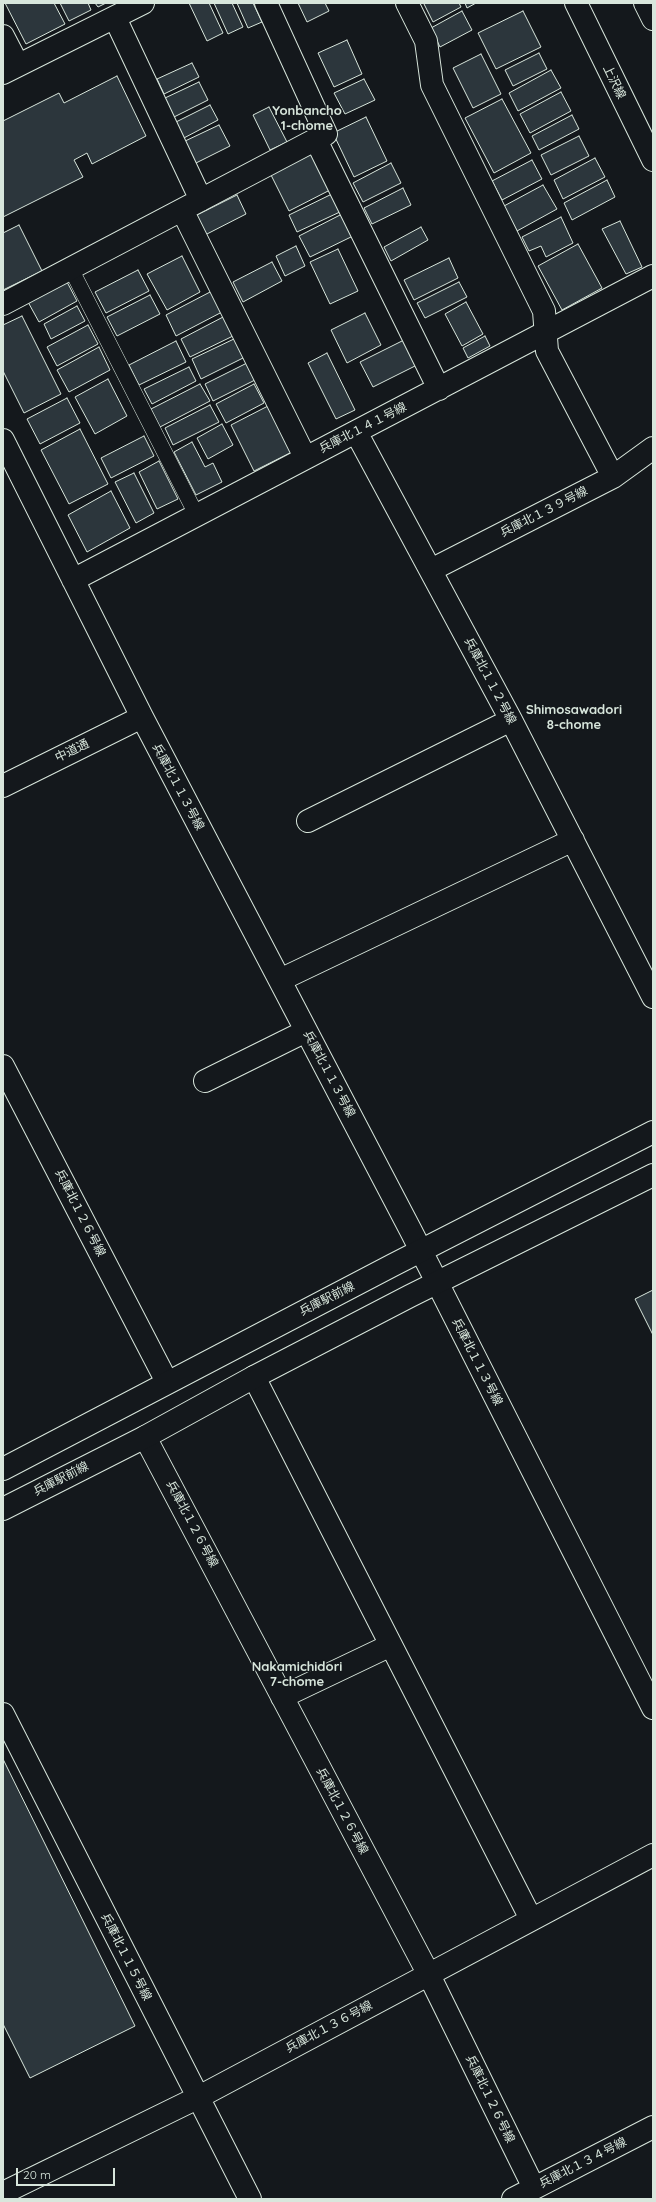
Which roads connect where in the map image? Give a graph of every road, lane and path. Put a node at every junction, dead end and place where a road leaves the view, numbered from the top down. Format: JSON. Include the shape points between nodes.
{"nodes":[{"id":1,"x":266,"y":3,"type":"edge"},
{"id":2,"x":407,"y":3,"type":"edge"},
{"id":3,"x":576,"y":3,"type":"edge"},
{"id":4,"x":645,"y":3,"type":"edge"},
{"id":5,"x":128,"y":8,"type":"edge"},
{"id":6,"x":653,"y":19,"type":"edge"},
{"id":7,"x":3,"y":36,"type":"edge"},
{"id":8,"x":10,"y":69,"type":"edge"},
{"id":9,"x":316,"y":140,"type":"junction"},
{"id":10,"x":653,"y":160,"type":"edge"},
{"id":11,"x":201,"y":200,"type":"junction"},
{"id":12,"x":182,"y":210,"type":"junction"},
{"id":13,"x":71,"y":268,"type":"junction"},
{"id":14,"x":653,"y":276,"type":"edge"},
{"id":15,"x":3,"y":304,"type":"edge"},
{"id":16,"x":546,"y":332,"type":"junction"},
{"id":17,"x":439,"y":389,"type":"junction"},
{"id":18,"x":356,"y":432,"type":"junction"},
{"id":19,"x":3,"y":440,"type":"edge"},
{"id":20,"x":653,"y":448,"type":"edge"},
{"id":21,"x":305,"y":457,"type":"junction"},
{"id":22,"x":613,"y":477,"type":"junction"},
{"id":23,"x":196,"y":514,"type":"junction"},
{"id":24,"x":431,"y":570,"type":"junction"},
{"id":25,"x":73,"y":580,"type":"junction"},
{"id":26,"x":142,"y":717,"type":"junction"},
{"id":27,"x":511,"y":720,"type":"junction"},
{"id":28,"x":3,"y":786,"type":"edge"},
{"id":29,"x":308,"y":821,"type":"dead end"},
{"id":30,"x":573,"y":840,"type":"junction"},
{"id":31,"x":280,"y":980,"type":"junction"},
{"id":32,"x":653,"y":997,"type":"edge"},
{"id":33,"x":306,"y":1031,"type":"junction"},
{"id":34,"x":3,"y":1066,"type":"edge"},
{"id":35,"x":205,"y":1081,"type":"dead end"},
{"id":36,"x":653,"y":1132,"type":"edge"},
{"id":37,"x":653,"y":1175,"type":"edge"},
{"id":38,"x":420,"y":1251,"type":"junction"},
{"id":39,"x":437,"y":1282,"type":"junction"},
{"id":40,"x":254,"y":1377,"type":"junction"},
{"id":41,"x":167,"y":1382,"type":"junction"},
{"id":42,"x":146,"y":1437,"type":"junction"},
{"id":43,"x":3,"y":1469,"type":"edge"},
{"id":44,"x":3,"y":1509,"type":"edge"},
{"id":45,"x":390,"y":1645,"type":"junction"},
{"id":46,"x":282,"y":1697,"type":"junction"},
{"id":47,"x":653,"y":1708,"type":"edge"},
{"id":48,"x":3,"y":1714,"type":"edge"},
{"id":49,"x":653,"y":1855,"type":"edge"},
{"id":50,"x":532,"y":1919,"type":"junction"},
{"id":51,"x":428,"y":1974,"type":"junction"},
{"id":52,"x":197,"y":2098,"type":"junction"},
{"id":53,"x":653,"y":2127,"type":"edge"},
{"id":54,"x":534,"y":2188,"type":"junction"},
{"id":55,"x":5,"y":2195,"type":"edge"},
{"id":56,"x":250,"y":2199,"type":"edge"},
{"id":57,"x":513,"y":2199,"type":"edge"}],
"edges":[{"from":1,"to":9,"type":"street","via":[[326,134]]},
{"from":2,"to":16,"type":"street","via":[[426,42],[432,85],[544,311]]},
{"from":3,"to":10,"type":"street","name":"上沢線"},
{"from":4,"to":6,"type":"street"},
{"from":5,"to":8,"type":"street"},
{"from":5,"to":11,"type":"street"},
{"from":7,"to":8,"type":"street"},
{"from":9,"to":11,"type":"street"},
{"from":9,"to":17,"type":"street"},
{"from":11,"to":12,"type":"street"},
{"from":12,"to":13,"type":"street"},
{"from":12,"to":21,"type":"street"},
{"from":13,"to":15,"type":"street"},
{"from":13,"to":23,"type":"lane"},
{"from":14,"to":16,"type":"street","name":"兵庫北１４１号線"},
{"from":16,"to":17,"type":"street","name":"兵庫北１４１号線"},
{"from":16,"to":22,"type":"street","via":[[547,351]]},
{"from":17,"to":18,"type":"street","name":"兵庫北１４１号線"},
{"from":18,"to":21,"type":"street","name":"兵庫北１４１号線"},
{"from":18,"to":24,"type":"street","name":"兵庫北１１２号線"},
{"from":19,"to":25,"type":"street","name":"兵庫北１１３号線"},
{"from":20,"to":22,"type":"street","name":"兵庫北１３９号線"},
{"from":21,"to":23,"type":"street","name":"兵庫北１４１号線"},
{"from":22,"to":24,"type":"street","name":"兵庫北１３９号線"},
{"from":23,"to":25,"type":"street","name":"兵庫北１４１号線"},
{"from":24,"to":27,"type":"street","name":"兵庫北１１２号線"},
{"from":25,"to":26,"type":"street","name":"兵庫北１１３号線"},
{"from":26,"to":28,"type":"street","name":"中道通"},
{"from":26,"to":31,"type":"street","name":"兵庫北１１３号線"},
{"from":27,"to":29,"type":"street"},
{"from":27,"to":30,"type":"street","name":"兵庫北１１２号線"},
{"from":30,"to":31,"type":"street"},
{"from":30,"to":32,"type":"street","name":"兵庫北１１２号線"},
{"from":31,"to":33,"type":"street","name":"兵庫北１１３号線"},
{"from":33,"to":35,"type":"street"},
{"from":33,"to":38,"type":"street","name":"兵庫北１１３号線"},
{"from":34,"to":41,"type":"street","name":"兵庫北１２６号線"},
{"from":36,"to":38,"type":"street","name":"兵庫駅前線"},
{"from":37,"to":39,"type":"street","name":"兵庫駅前線"},
{"from":38,"to":39,"type":"street","name":"兵庫北１１３号線"},
{"from":38,"to":41,"type":"street","name":"兵庫駅前線"},
{"from":39,"to":40,"type":"street","name":"兵庫駅前線"},
{"from":39,"to":47,"type":"street","name":"兵庫北１１３号線"},
{"from":40,"to":42,"type":"street","name":"兵庫駅前線"},
{"from":40,"to":45,"type":"street"},
{"from":41,"to":43,"type":"street","name":"兵庫駅前線"},
{"from":42,"to":44,"type":"street","name":"兵庫駅前線"},
{"from":42,"to":46,"type":"street","name":"兵庫北１２６号線"},
{"from":45,"to":46,"type":"street"},
{"from":45,"to":50,"type":"street"},
{"from":46,"to":51,"type":"street","name":"兵庫北１２６号線"},
{"from":48,"to":52,"type":"street","name":"兵庫北１１５号線"},
{"from":49,"to":50,"type":"street","name":"兵庫北１３６号線"},
{"from":50,"to":51,"type":"street","name":"兵庫北１３６号線"},
{"from":51,"to":52,"type":"street","name":"兵庫北１３６号線"},
{"from":51,"to":54,"type":"street","name":"兵庫北１２６号線"},
{"from":52,"to":55,"type":"street","name":"兵庫北１３６号線"},
{"from":52,"to":56,"type":"street","name":"兵庫北１１５号線"},
{"from":53,"to":54,"type":"street","name":"兵庫北１３４号線"},
{"from":54,"to":57,"type":"street","name":"兵庫北１３４号線"}]}
